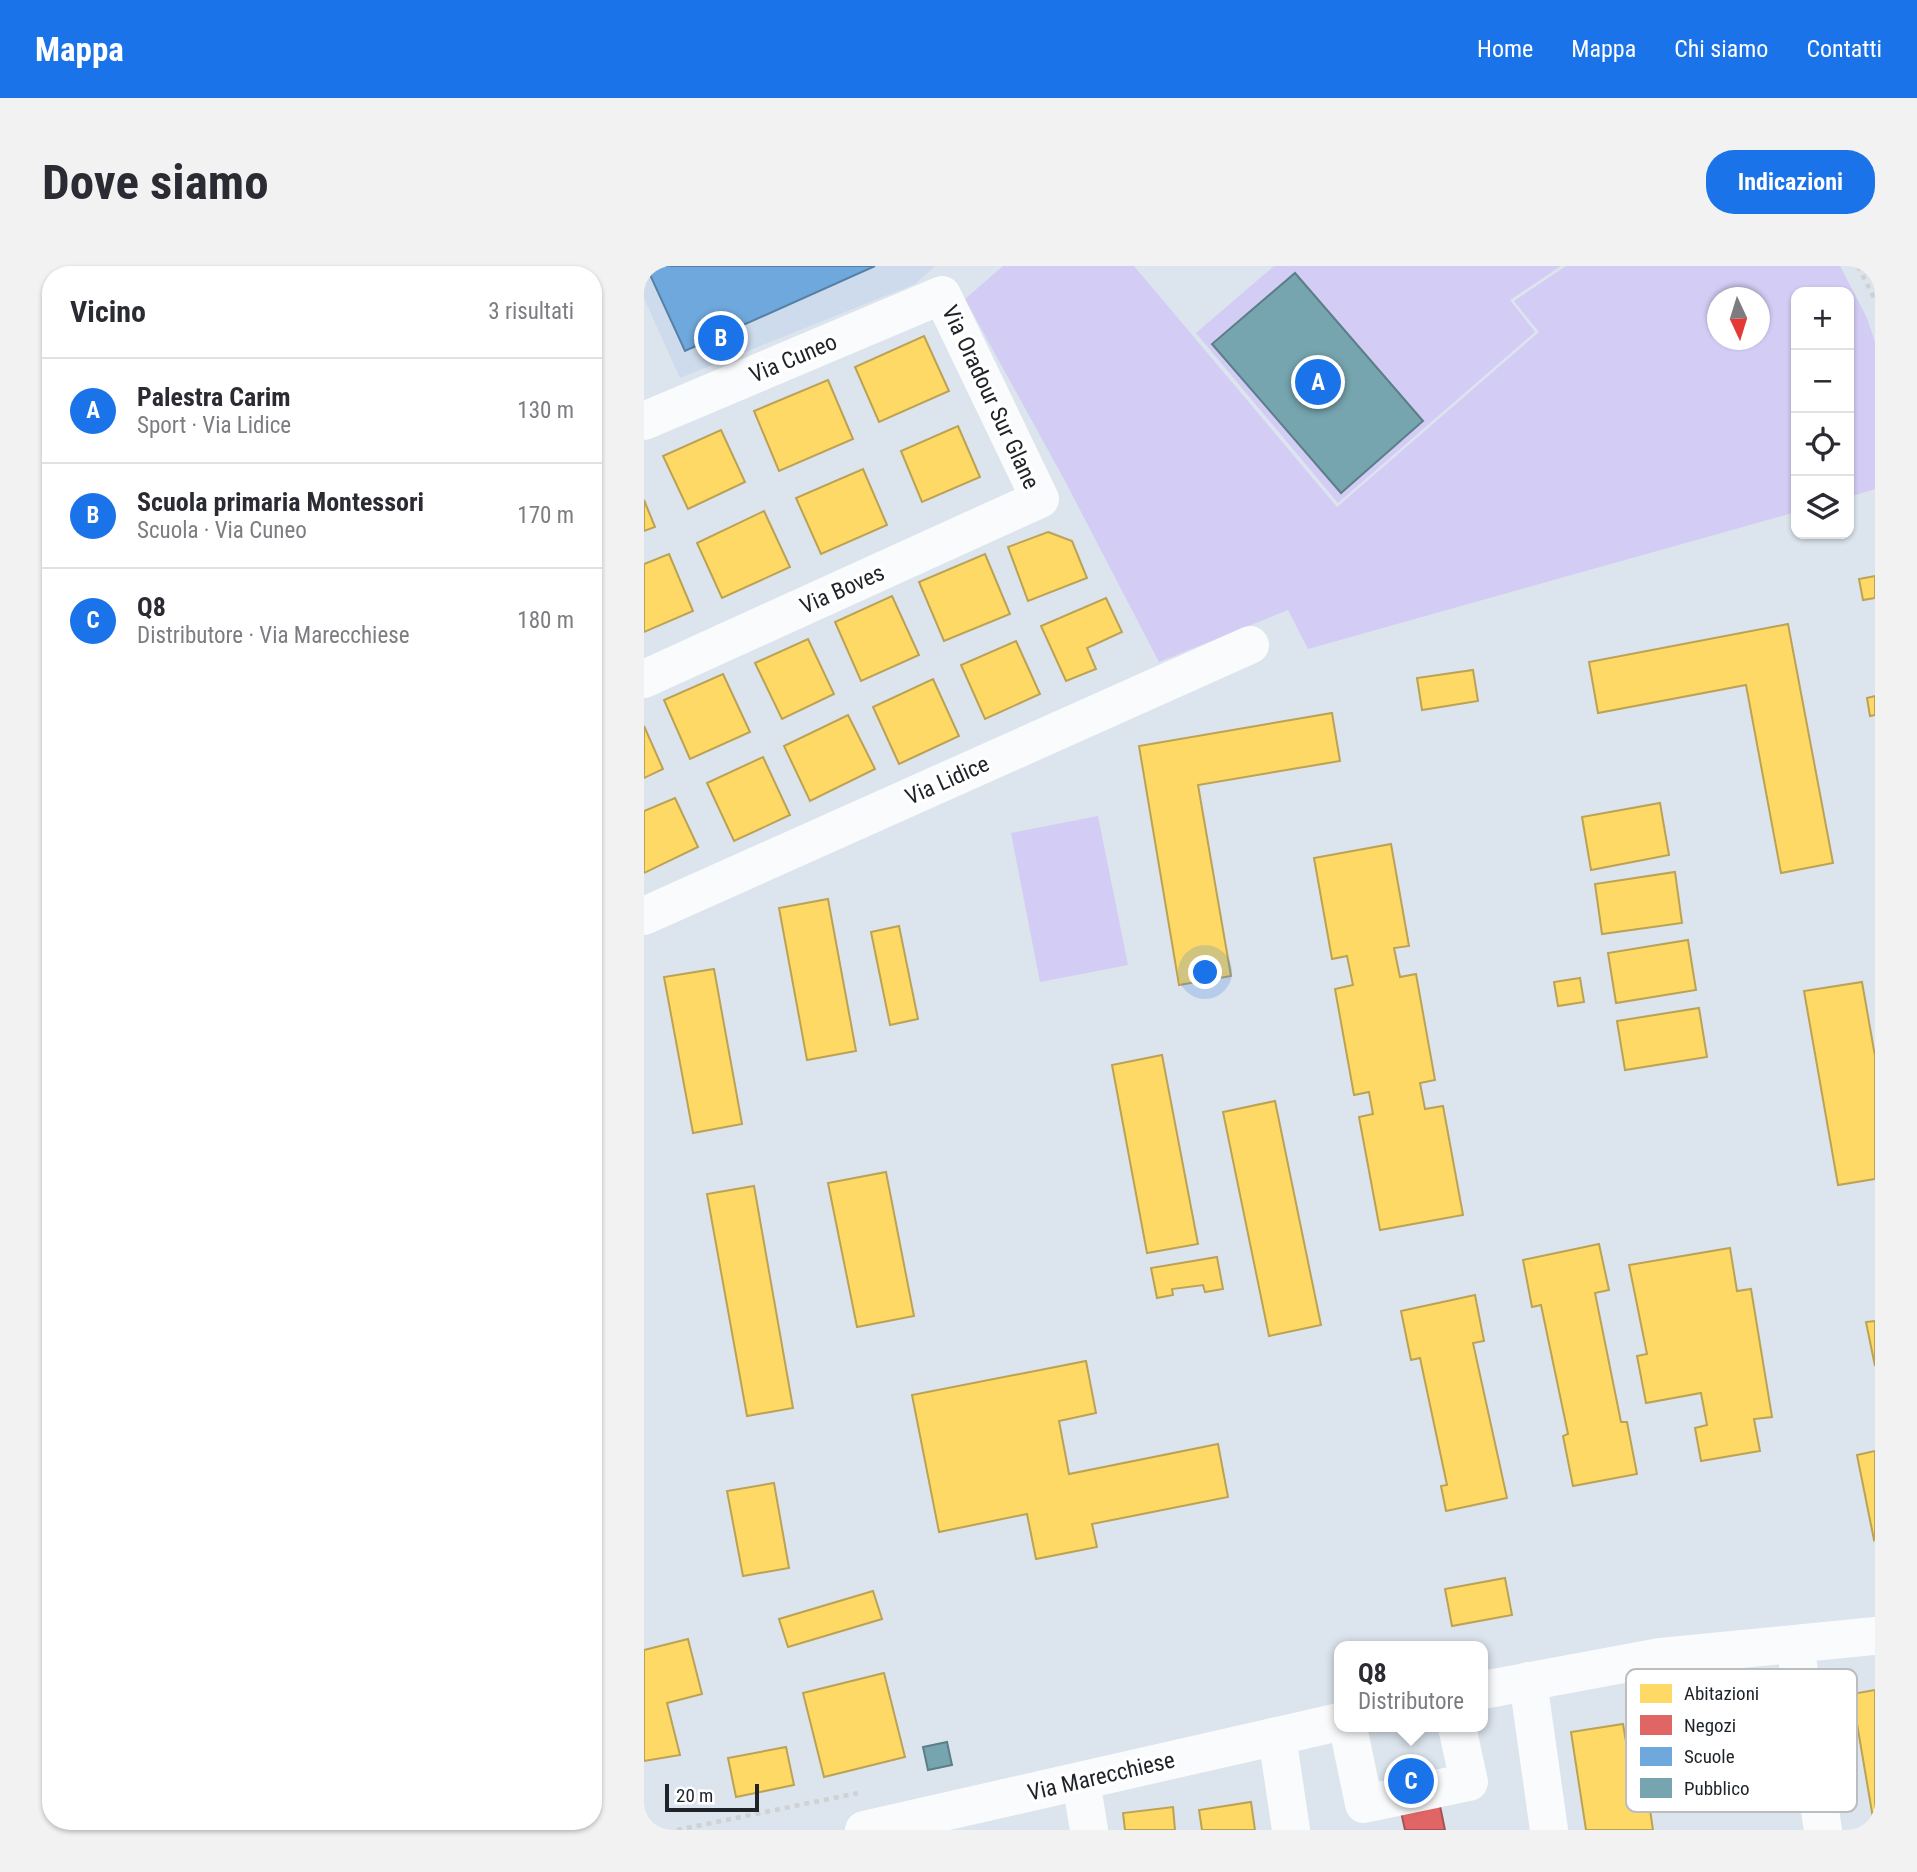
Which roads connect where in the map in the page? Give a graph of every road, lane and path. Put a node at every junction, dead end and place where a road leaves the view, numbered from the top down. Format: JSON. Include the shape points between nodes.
{"nodes":[{"id":1,"x":1858,"y":266,"type":"edge"},
{"id":2,"x":943,"y":295,"type":"joint"},
{"id":3,"x":1875,"y":300,"type":"edge"},
{"id":4,"x":644,"y":422,"type":"edge"},
{"id":5,"x":1040,"y":499,"type":"joint"},
{"id":6,"x":1250,"y":645,"type":"dead end"},
{"id":7,"x":644,"y":679,"type":"edge"},
{"id":8,"x":644,"y":916,"type":"edge"},
{"id":9,"x":1875,"y":1636,"type":"edge"},
{"id":10,"x":1795,"y":1645,"type":"junction"},
{"id":11,"x":1799,"y":1669,"type":"edge"},
{"id":12,"x":1528,"y":1681,"type":"junction"},
{"id":13,"x":1488,"y":1689,"type":"edge"},
{"id":14,"x":1334,"y":1723,"type":"edge"},
{"id":15,"x":1349,"y":1732,"type":"edge"},
{"id":16,"x":1458,"y":1732,"type":"edge"},
{"id":17,"x":1277,"y":1736,"type":"junction"},
{"id":18,"x":1082,"y":1781,"type":"junction"},
{"id":19,"x":1820,"y":1812,"type":"edge"},
{"id":20,"x":864,"y":1830,"type":"edge"},
{"id":21,"x":1089,"y":1830,"type":"edge"},
{"id":22,"x":1291,"y":1830,"type":"edge"},
{"id":23,"x":1549,"y":1830,"type":"edge"},
{"id":24,"x":1823,"y":1830,"type":"edge"}],
"edges":[{"from":1,"to":3,"type":"path"},
{"from":2,"to":4,"type":"street","name":"Via Cuneo"},
{"from":2,"to":5,"type":"street","name":"Via Oradour Sur Glane"},
{"from":5,"to":7,"type":"street","name":"Via Boves"},
{"from":6,"to":8,"type":"street","name":"Via Lidice"},
{"from":9,"to":10,"type":"street"},
{"from":10,"to":11,"type":"street"},
{"from":10,"to":12,"type":"street","via":[[1660,1657]]},
{"from":12,"to":13,"type":"street"},
{"from":12,"to":23,"type":"street"},
{"from":14,"to":17,"type":"street","name":"Via Marecchiese"},
{"from":15,"to":16,"type":"street","via":[[1364,1804],[1469,1783]]},
{"from":17,"to":18,"type":"street","name":"Via Marecchiese"},
{"from":17,"to":22,"type":"street"},
{"from":18,"to":20,"type":"street","name":"Via Marecchiese"},
{"from":18,"to":21,"type":"street"},
{"from":19,"to":24,"type":"street"}]}
